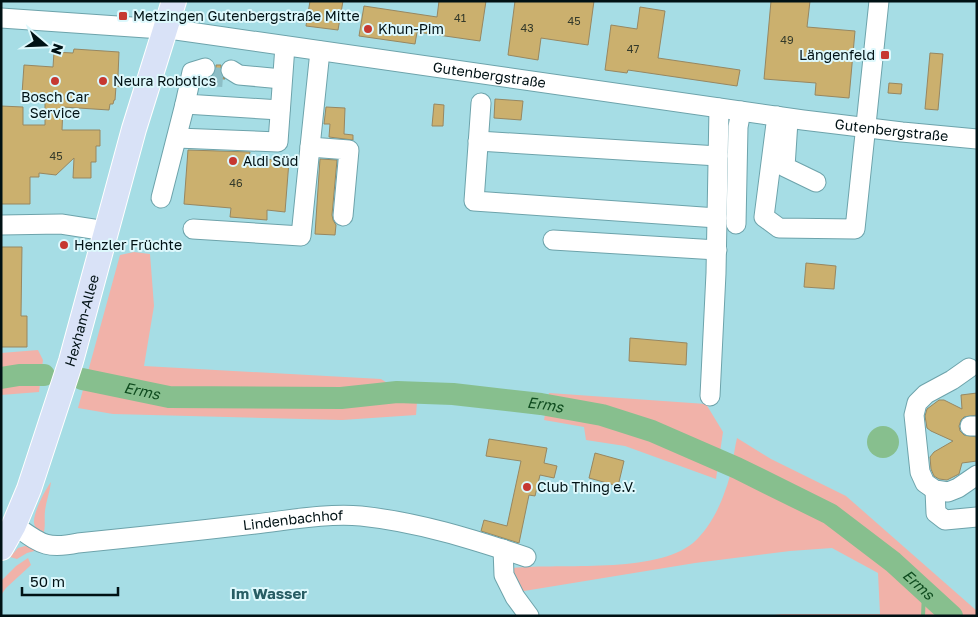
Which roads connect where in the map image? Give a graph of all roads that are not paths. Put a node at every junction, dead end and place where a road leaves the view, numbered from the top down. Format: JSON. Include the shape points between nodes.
{"nodes":[{"id":1,"x":174,"y":1,"type":"edge"},
{"id":2,"x":880,"y":1,"type":"edge"},
{"id":3,"x":1,"y":18,"type":"edge"},
{"id":4,"x":166,"y":29,"type":"junction"},
{"id":5,"x":285,"y":46,"type":"junction"},
{"id":6,"x":320,"y":51,"type":"junction"},
{"id":7,"x":200,"y":72,"type":"dead end"},
{"id":8,"x":233,"y":74,"type":"tunnel mouth"},
{"id":9,"x":282,"y":79,"type":"junction"},
{"id":10,"x":481,"y":103,"type":"dead end"},
{"id":11,"x":185,"y":104,"type":"junction"},
{"id":12,"x":718,"y":108,"type":"junction"},
{"id":13,"x":280,"y":110,"type":"junction"},
{"id":14,"x":741,"y":111,"type":"junction"},
{"id":15,"x":783,"y":117,"type":"junction"},
{"id":16,"x":866,"y":128,"type":"junction"},
{"id":17,"x":177,"y":138,"type":"junction"},
{"id":18,"x":977,"y":139,"type":"edge"},
{"id":19,"x":478,"y":141,"type":"junction"},
{"id":20,"x":310,"y":147,"type":"junction"},
{"id":21,"x":718,"y":156,"type":"junction"},
{"id":22,"x":816,"y":182,"type":"dead end"},
{"id":23,"x":160,"y":198,"type":"dead end"},
{"id":24,"x":344,"y":216,"type":"dead end"},
{"id":25,"x":717,"y":218,"type":"junction"},
{"id":26,"x":736,"y":224,"type":"dead end"},
{"id":27,"x":1,"y":225,"type":"edge"},
{"id":28,"x":193,"y":229,"type":"dead end"},
{"id":29,"x":106,"y":230,"type":"junction"},
{"id":30,"x":553,"y":240,"type":"dead end"},
{"id":31,"x":716,"y":250,"type":"junction"},
{"id":32,"x":969,"y":368,"type":"dead end"},
{"id":33,"x":710,"y":396,"type":"dead end"},
{"id":34,"x":977,"y":475,"type":"edge"},
{"id":35,"x":935,"y":490,"type":"junction"},
{"id":36,"x":977,"y":517,"type":"edge"},
{"id":37,"x":14,"y":525,"type":"junction"},
{"id":38,"x":1,"y":548,"type":"edge"},
{"id":39,"x":503,"y":550,"type":"junction"},
{"id":40,"x":526,"y":557,"type":"dead end"},
{"id":41,"x":530,"y":616,"type":"edge"}],
"edges":[{"from":1,"to":4,"type":"main road","name":"Hexham-Allee"},
{"from":2,"to":16,"type":"street"},
{"from":3,"to":4,"type":"street","name":"Gutenbergstraße"},
{"from":4,"to":5,"type":"street","name":"Gutenbergstraße"},
{"from":4,"to":29,"type":"main road","name":"Hexham-Allee"},
{"from":5,"to":6,"type":"street","name":"Gutenbergstraße"},
{"from":5,"to":9,"type":"street"},
{"from":6,"to":12,"type":"street","name":"Gutenbergstraße"},
{"from":6,"to":20,"type":"street"},
{"from":7,"to":11,"type":"street"},
{"from":8,"to":9,"type":"street"},
{"from":9,"to":13,"type":"street"},
{"from":10,"to":19,"type":"street"},
{"from":11,"to":13,"type":"street"},
{"from":11,"to":17,"type":"street"},
{"from":12,"to":14,"type":"street","name":"Gutenbergstraße"},
{"from":12,"to":21,"type":"street"},
{"from":13,"to":17,"type":"street","via":[[278,142]]},
{"from":14,"to":15,"type":"street","name":"Gutenbergstraße"},
{"from":14,"to":26,"type":"street"},
{"from":15,"to":16,"type":"street","name":"Gutenbergstraße"},
{"from":15,"to":16,"type":"street","via":[[764,217],[779,228],[855,229]]},
{"from":15,"to":22,"type":"street","via":[[785,167]]},
{"from":16,"to":18,"type":"street","name":"Gutenbergstraße"},
{"from":17,"to":23,"type":"street"},
{"from":19,"to":21,"type":"street"},
{"from":19,"to":25,"type":"street","via":[[474,201]]},
{"from":20,"to":24,"type":"street","via":[[349,150]]},
{"from":20,"to":28,"type":"street","via":[[300,236]]},
{"from":21,"to":25,"type":"street"},
{"from":25,"to":31,"type":"street"},
{"from":27,"to":29,"type":"street","via":[[61,224]]},
{"from":29,"to":37,"type":"main road","name":"Hexham-Allee","via":[[70,361]]},
{"from":30,"to":31,"type":"street"},
{"from":31,"to":33,"type":"street"},
{"from":32,"to":35,"type":"street","via":[[917,403],[914,414],[920,472],[925,483]]},
{"from":34,"to":35,"type":"street","via":[[948,492]]},
{"from":35,"to":36,"type":"street","via":[[936,513],[945,520]]},
{"from":37,"to":38,"type":"main road","name":"Hexham-Allee"},
{"from":37,"to":39,"type":"street","name":"Lindenbachhof","via":[[42,544],[62,547],[346,516],[408,522]]},
{"from":39,"to":40,"type":"street","name":"Lindenbachhof"},
{"from":39,"to":41,"type":"street","via":[[504,576]]}]}
